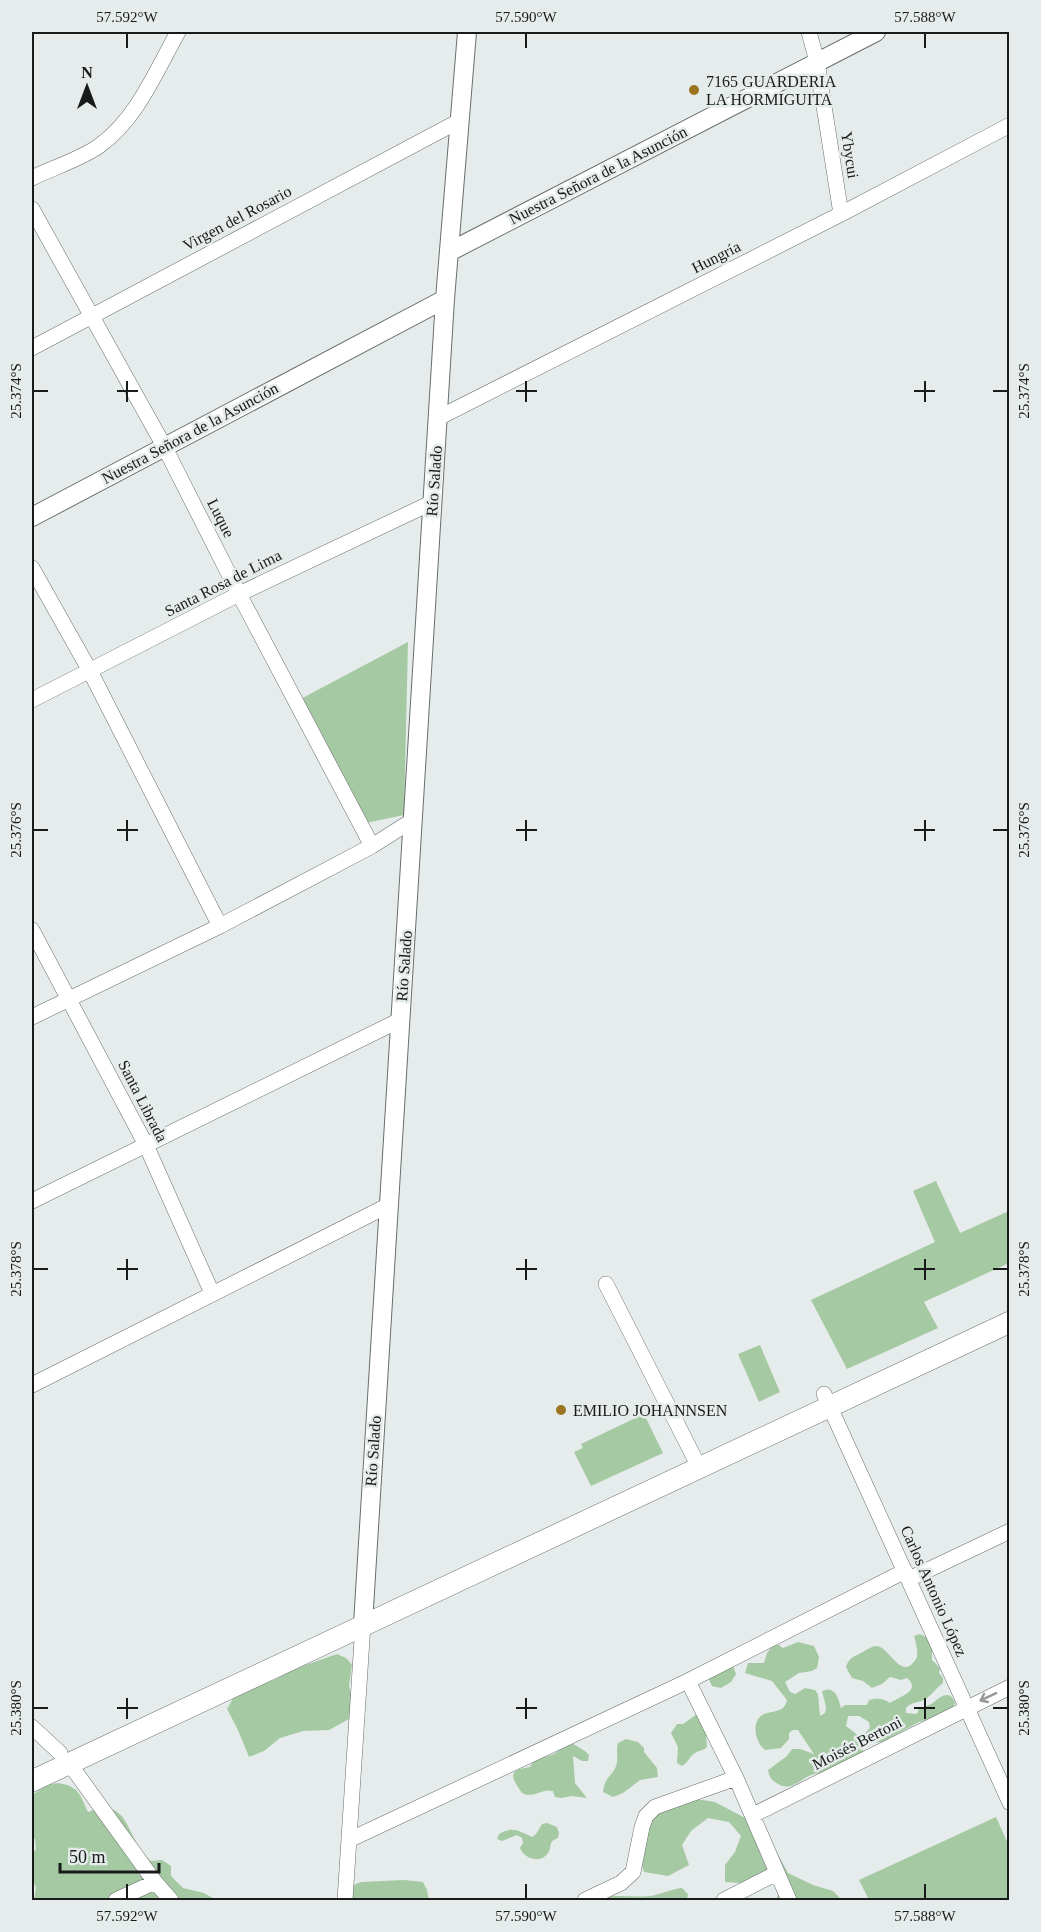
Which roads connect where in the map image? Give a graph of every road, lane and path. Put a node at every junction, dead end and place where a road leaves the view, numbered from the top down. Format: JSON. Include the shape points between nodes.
{"nodes":[{"id":1,"x":178,"y":32,"type":"edge"},
{"id":2,"x":466,"y":32,"type":"edge"},
{"id":3,"x":809,"y":32,"type":"edge"},
{"id":4,"x":876,"y":32,"type":"edge"},
{"id":5,"x":817,"y":62,"type":"junction"},
{"id":6,"x":459,"y":121,"type":"junction"},
{"id":7,"x":1010,"y":125,"type":"edge"},
{"id":8,"x":32,"y":178,"type":"edge"},
{"id":9,"x":32,"y":209,"type":"edge"},
{"id":10,"x":841,"y":214,"type":"junction"},
{"id":11,"x":449,"y":252,"type":"junction"},
{"id":12,"x":445,"y":299,"type":"junction"},
{"id":13,"x":90,"y":316,"type":"junction"},
{"id":14,"x":32,"y":348,"type":"edge"},
{"id":15,"x":438,"y":418,"type":"junction"},
{"id":16,"x":164,"y":446,"type":"junction"},
{"id":17,"x":432,"y":502,"type":"junction"},
{"id":18,"x":32,"y":517,"type":"edge"},
{"id":19,"x":32,"y":568,"type":"edge"},
{"id":20,"x":239,"y":594,"type":"junction"},
{"id":21,"x":90,"y":671,"type":"junction"},
{"id":22,"x":32,"y":700,"type":"edge"},
{"id":23,"x":413,"y":820,"type":"junction"},
{"id":24,"x":372,"y":846,"type":"junction"},
{"id":25,"x":220,"y":926,"type":"junction"},
{"id":26,"x":32,"y":930,"type":"edge"},
{"id":27,"x":69,"y":1000,"type":"junction"},
{"id":28,"x":32,"y":1017,"type":"edge"},
{"id":29,"x":400,"y":1020,"type":"junction"},
{"id":30,"x":146,"y":1145,"type":"junction"},
{"id":31,"x":32,"y":1201,"type":"edge"},
{"id":32,"x":389,"y":1205,"type":"junction"},
{"id":33,"x":606,"y":1284,"type":"dead end"},
{"id":34,"x":212,"y":1293,"type":"junction"},
{"id":35,"x":1010,"y":1307,"type":"edge"},
{"id":36,"x":999,"y":1322,"type":"edge"},
{"id":37,"x":32,"y":1385,"type":"edge"},
{"id":38,"x":827,"y":1400,"type":"junction"},
{"id":39,"x":696,"y":1461,"type":"junction"},
{"id":40,"x":1010,"y":1531,"type":"edge"},
{"id":41,"x":907,"y":1575,"type":"junction"},
{"id":42,"x":363,"y":1617,"type":"junction"},
{"id":43,"x":688,"y":1681,"type":"junction"},
{"id":44,"x":1010,"y":1688,"type":"edge"},
{"id":45,"x":967,"y":1707,"type":"junction"},
{"id":46,"x":32,"y":1727,"type":"edge"},
{"id":47,"x":65,"y":1758,"type":"junction"},
{"id":48,"x":32,"y":1767,"type":"edge"},
{"id":49,"x":736,"y":1778,"type":"junction"},
{"id":50,"x":32,"y":1781,"type":"edge"},
{"id":51,"x":1010,"y":1803,"type":"edge"},
{"id":52,"x":753,"y":1815,"type":"junction"},
{"id":53,"x":349,"y":1840,"type":"junction"},
{"id":54,"x":777,"y":1873,"type":"junction"},
{"id":55,"x":155,"y":1882,"type":"junction"},
{"id":56,"x":116,"y":1900,"type":"edge"},
{"id":57,"x":171,"y":1900,"type":"edge"},
{"id":58,"x":345,"y":1900,"type":"edge"},
{"id":59,"x":585,"y":1900,"type":"edge"},
{"id":60,"x":724,"y":1900,"type":"edge"},
{"id":61,"x":789,"y":1900,"type":"edge"}],
"edges":[{"from":1,"to":8,"type":"street","via":[[132,113],[116,133],[97,147]]},
{"from":2,"to":6,"type":"street","name":"Río Salado"},
{"from":3,"to":5,"type":"street","name":"Ybycui"},
{"from":4,"to":5,"type":"street","name":"Nuestra Señora de la Asunción"},
{"from":5,"to":10,"type":"street","name":"Ybycui"},
{"from":5,"to":11,"type":"street","name":"Nuestra Señora de la Asunción"},
{"from":6,"to":11,"type":"street","name":"Río Salado"},
{"from":6,"to":13,"type":"street","name":"Virgen del Rosario"},
{"from":7,"to":10,"type":"street","name":"Hungría"},
{"from":9,"to":13,"type":"street","name":"Luque"},
{"from":10,"to":15,"type":"street","name":"Hungría"},
{"from":11,"to":12,"type":"street","name":"Río Salado"},
{"from":12,"to":15,"type":"street","name":"Río Salado"},
{"from":12,"to":16,"type":"street","name":"Nuestra Señora de la Asunción"},
{"from":13,"to":14,"type":"street","name":"Virgen del Rosario"},
{"from":13,"to":16,"type":"street","name":"Luque"},
{"from":15,"to":17,"type":"street","name":"Río Salado"},
{"from":16,"to":18,"type":"street","name":"Nuestra Señora de la Asunción"},
{"from":16,"to":20,"type":"street","name":"Luque"},
{"from":17,"to":20,"type":"street","name":"Santa Rosa de Lima"},
{"from":17,"to":23,"type":"street","name":"Río Salado"},
{"from":19,"to":21,"type":"street"},
{"from":20,"to":21,"type":"street","name":"Santa Rosa de Lima"},
{"from":20,"to":24,"type":"street","name":"Luque"},
{"from":21,"to":22,"type":"street","name":"Santa Rosa de Lima"},
{"from":21,"to":25,"type":"street"},
{"from":23,"to":24,"type":"street"},
{"from":23,"to":29,"type":"street","name":"Río Salado"},
{"from":24,"to":25,"type":"street"},
{"from":25,"to":27,"type":"street"},
{"from":26,"to":27,"type":"street","name":"Santa Librada"},
{"from":27,"to":28,"type":"street"},
{"from":27,"to":30,"type":"street","name":"Santa Librada"},
{"from":29,"to":30,"type":"street"},
{"from":29,"to":32,"type":"street","name":"Río Salado"},
{"from":30,"to":31,"type":"street"},
{"from":30,"to":34,"type":"street","name":"Santa Librada"},
{"from":32,"to":34,"type":"street"},
{"from":32,"to":42,"type":"street","name":"Río Salado"},
{"from":33,"to":39,"type":"street"},
{"from":34,"to":37,"type":"street"},
{"from":35,"to":36,"type":"main road"},
{"from":36,"to":38,"type":"main road"},
{"from":38,"to":39,"type":"main road"},
{"from":38,"to":41,"type":"street","name":"Carlos Antonio López"},
{"from":39,"to":42,"type":"main road"},
{"from":40,"to":41,"type":"street"},
{"from":41,"to":43,"type":"street"},
{"from":41,"to":45,"type":"street","name":"Carlos Antonio López"},
{"from":42,"to":47,"type":"main road"},
{"from":42,"to":53,"type":"street","name":"Río Salado"},
{"from":43,"to":49,"type":"street"},
{"from":43,"to":53,"type":"street"},
{"from":44,"to":45,"type":"street","name":"Moisés Bertoni","one_way":true},
{"from":45,"to":51,"type":"street","name":"Carlos Antonio López"},
{"from":45,"to":52,"type":"street","name":"Moisés Bertoni"},
{"from":46,"to":47,"type":"street"},
{"from":47,"to":48,"type":"main road"},
{"from":47,"to":50,"type":"main road"},
{"from":47,"to":55,"type":"street"},
{"from":49,"to":52,"type":"street"},
{"from":49,"to":59,"type":"street","via":[[655,1807],[642,1827],[633,1872],[621,1883]]},
{"from":52,"to":54,"type":"street"},
{"from":53,"to":58,"type":"street","name":"Río Salado"},
{"from":54,"to":60,"type":"street"},
{"from":54,"to":61,"type":"street"},
{"from":55,"to":56,"type":"street"},
{"from":55,"to":57,"type":"street"}]}
